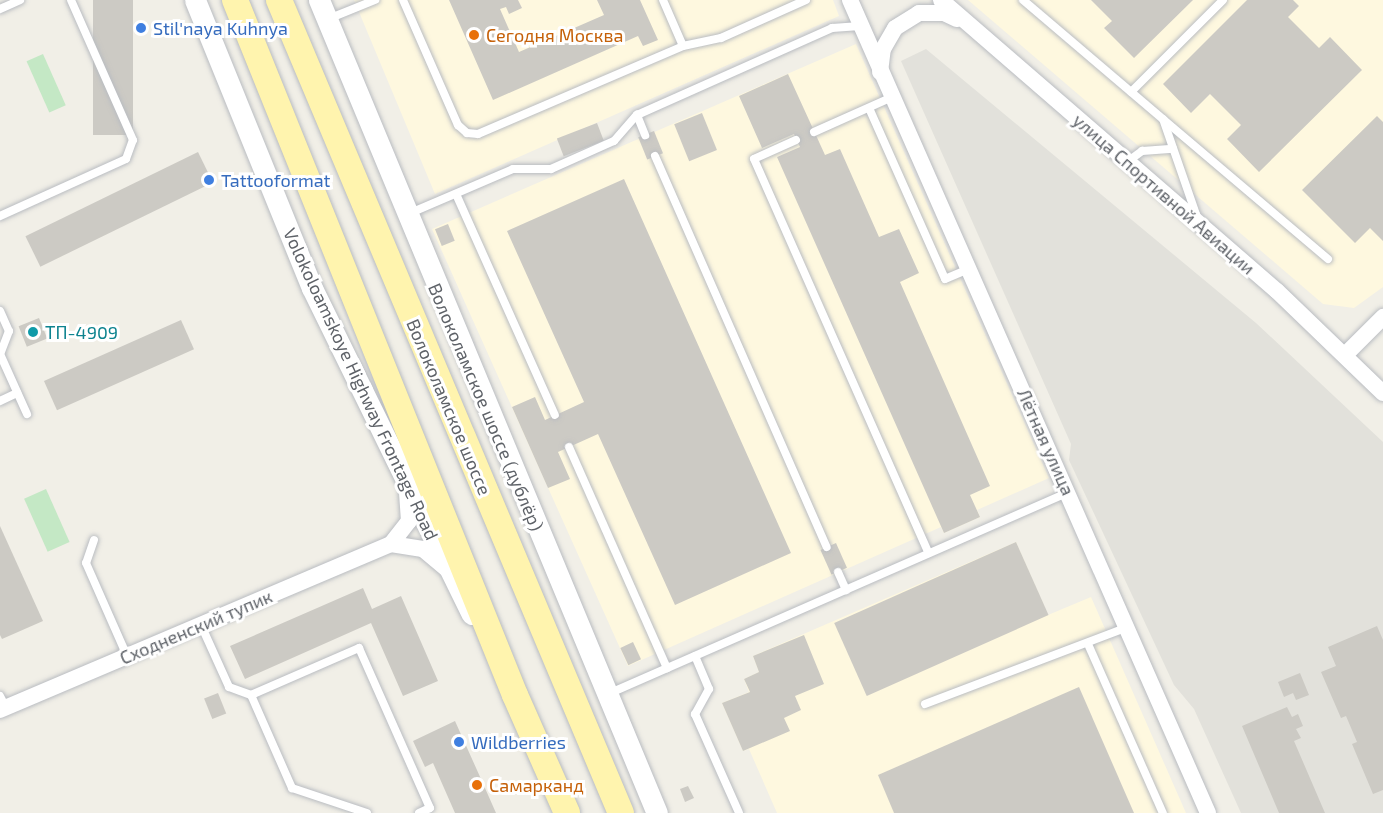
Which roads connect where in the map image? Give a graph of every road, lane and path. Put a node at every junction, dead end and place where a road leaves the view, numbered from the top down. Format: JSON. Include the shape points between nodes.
{"nodes":[{"id":1,"x":20,"y":0,"type":"edge"},
{"id":2,"x":71,"y":0,"type":"edge"},
{"id":3,"x":195,"y":0,"type":"edge"},
{"id":4,"x":234,"y":0,"type":"edge"},
{"id":5,"x":279,"y":0,"type":"edge"},
{"id":6,"x":375,"y":0,"type":"edge"},
{"id":7,"x":403,"y":0,"type":"edge"},
{"id":8,"x":663,"y":0,"type":"edge"},
{"id":9,"x":806,"y":0,"type":"edge"},
{"id":10,"x":850,"y":0,"type":"edge"},
{"id":11,"x":941,"y":0,"type":"edge"},
{"id":12,"x":1023,"y":0,"type":"edge"},
{"id":13,"x":1223,"y":0,"type":"edge"},
{"id":14,"x":0,"y":9,"type":"edge"},
{"id":15,"x":322,"y":10,"type":"edge"},
{"id":16,"x":965,"y":22,"type":"junction"},
{"id":17,"x":860,"y":26,"type":"junction"},
{"id":18,"x":682,"y":46,"type":"junction"},
{"id":19,"x":879,"y":73,"type":"junction"},
{"id":20,"x":1131,"y":92,"type":"junction"},
{"id":21,"x":891,"y":98,"type":"junction"},
{"id":22,"x":869,"y":108,"type":"junction"},
{"id":23,"x":637,"y":116,"type":"junction"},
{"id":24,"x":1163,"y":119,"type":"junction"},
{"id":25,"x":814,"y":132,"type":"dead end"},
{"id":26,"x":645,"y":135,"type":"dead end"},
{"id":27,"x":796,"y":140,"type":"dead end"},
{"id":28,"x":1173,"y":149,"type":"junction"},
{"id":29,"x":655,"y":156,"type":"dead end"},
{"id":30,"x":1127,"y":162,"type":"junction"},
{"id":31,"x":456,"y":194,"type":"junction"},
{"id":32,"x":405,"y":215,"type":"junction"},
{"id":33,"x":0,"y":216,"type":"edge"},
{"id":34,"x":1200,"y":226,"type":"junction"},
{"id":35,"x":1328,"y":259,"type":"dead end"},
{"id":36,"x":968,"y":269,"type":"junction"},
{"id":37,"x":0,"y":311,"type":"edge"},
{"id":38,"x":1383,"y":317,"type":"edge"},
{"id":39,"x":1345,"y":355,"type":"junction"},
{"id":40,"x":17,"y":393,"type":"junction"},
{"id":41,"x":1383,"y":393,"type":"edge"},
{"id":42,"x":0,"y":401,"type":"edge"},
{"id":43,"x":27,"y":414,"type":"dead end"},
{"id":44,"x":555,"y":415,"type":"dead end"},
{"id":45,"x":569,"y":447,"type":"dead end"},
{"id":46,"x":405,"y":483,"type":"junction"},
{"id":47,"x":1069,"y":492,"type":"junction"},
{"id":48,"x":94,"y":540,"type":"dead end"},
{"id":49,"x":391,"y":544,"type":"junction"},
{"id":50,"x":827,"y":546,"type":"dead end"},
{"id":51,"x":929,"y":553,"type":"junction"},
{"id":52,"x":448,"y":569,"type":"junction"},
{"id":53,"x":838,"y":572,"type":"dead end"},
{"id":54,"x":846,"y":590,"type":"junction"},
{"id":55,"x":201,"y":625,"type":"junction"},
{"id":56,"x":1128,"y":627,"type":"junction"},
{"id":57,"x":1088,"y":644,"type":"junction"},
{"id":58,"x":128,"y":656,"type":"junction"},
{"id":59,"x":694,"y":656,"type":"junction"},
{"id":60,"x":668,"y":668,"type":"junction"},
{"id":61,"x":515,"y":694,"type":"junction"},
{"id":62,"x":606,"y":694,"type":"junction"},
{"id":63,"x":251,"y":695,"type":"junction"},
{"id":64,"x":925,"y":704,"type":"dead end"},
{"id":65,"x":2,"y":705,"type":"edge"},
{"id":66,"x":367,"y":813,"type":"edge"},
{"id":67,"x":419,"y":813,"type":"edge"},
{"id":68,"x":567,"y":813,"type":"edge"},
{"id":69,"x":621,"y":813,"type":"edge"},
{"id":70,"x":657,"y":813,"type":"edge"},
{"id":71,"x":739,"y":813,"type":"edge"},
{"id":72,"x":1163,"y":813,"type":"edge"},
{"id":73,"x":1208,"y":813,"type":"edge"}],
"edges":[{"from":1,"to":14,"type":"lane"},
{"from":2,"to":33,"type":"lane","via":[[133,140],[126,159]]},
{"from":3,"to":46,"type":"street","name":"Volokoloamskoye Highway Frontage Road","via":[[312,288]]},
{"from":4,"to":61,"type":"main road"},
{"from":5,"to":69,"type":"main road","name":"Волоколамское шоссе"},
{"from":6,"to":15,"type":"lane"},
{"from":7,"to":18,"type":"lane","via":[[458,125],[467,133],[491,129]]},
{"from":8,"to":18,"type":"lane"},
{"from":9,"to":18,"type":"lane","via":[[721,38]]},
{"from":10,"to":17,"type":"street","name":"Лётная улица"},
{"from":11,"to":16,"type":"street","name":"улица Спортивной Авиации"},
{"from":12,"to":20,"type":"lane"},
{"from":13,"to":20,"type":"lane"},
{"from":15,"to":32,"type":"street","name":"Волоколамское шоссе (дублёр)"},
{"from":16,"to":19,"type":"street","via":[[944,13],[919,13],[896,28],[883,49]]},
{"from":16,"to":30,"type":"street","name":"улица Спортивной Авиации"},
{"from":17,"to":19,"type":"street","name":"Лётная улица"},
{"from":17,"to":23,"type":"lane","via":[[832,28]]},
{"from":19,"to":21,"type":"street","name":"Лётная улица"},
{"from":20,"to":24,"type":"lane"},
{"from":21,"to":22,"type":"lane"},
{"from":21,"to":36,"type":"street","name":"Лётная улица"},
{"from":22,"to":25,"type":"lane"},
{"from":22,"to":36,"type":"lane","via":[[945,279]]},
{"from":23,"to":26,"type":"lane"},
{"from":23,"to":31,"type":"lane","via":[[614,141],[550,169],[513,170]]},
{"from":24,"to":28,"type":"lane"},
{"from":24,"to":35,"type":"lane"},
{"from":27,"to":51,"type":"lane","via":[[754,159]]},
{"from":28,"to":30,"type":"lane","via":[[1142,151]]},
{"from":28,"to":34,"type":"lane"},
{"from":29,"to":50,"type":"lane"},
{"from":30,"to":34,"type":"street","name":"улица Спортивной Авиации"},
{"from":31,"to":32,"type":"lane"},
{"from":31,"to":44,"type":"lane"},
{"from":32,"to":62,"type":"street","name":"Волоколамское шоссе (дублёр)"},
{"from":34,"to":39,"type":"street","name":"улица Спортивной Авиации"},
{"from":36,"to":47,"type":"street","name":"Лётная улица"},
{"from":37,"to":40,"type":"lane","via":[[9,331],[0,354]]},
{"from":38,"to":39,"type":"street"},
{"from":39,"to":41,"type":"street","name":"улица Спортивной Авиации"},
{"from":40,"to":42,"type":"lane"},
{"from":40,"to":43,"type":"lane"},
{"from":45,"to":60,"type":"lane"},
{"from":46,"to":49,"type":"street","via":[[409,520]]},
{"from":46,"to":52,"type":"street","name":"Volokoloamskoye Highway Frontage Road"},
{"from":47,"to":51,"type":"lane"},
{"from":47,"to":56,"type":"street","name":"Лётная улица"},
{"from":48,"to":58,"type":"lane","via":[[86,563]]},
{"from":49,"to":52,"type":"street","via":[[423,549]]},
{"from":49,"to":55,"type":"street","name":"Сходненский тупик"},
{"from":51,"to":54,"type":"lane"},
{"from":52,"to":61,"type":"street","name":"Volokoloamskoye Highway Frontage Road"},
{"from":53,"to":54,"type":"lane"},
{"from":54,"to":59,"type":"lane"},
{"from":55,"to":58,"type":"street","name":"Сходненский тупик"},
{"from":55,"to":63,"type":"lane","via":[[229,687]]},
{"from":56,"to":57,"type":"lane"},
{"from":56,"to":73,"type":"street","name":"Лётная улица"},
{"from":57,"to":64,"type":"lane"},
{"from":57,"to":72,"type":"lane"},
{"from":58,"to":65,"type":"street","name":"Сходненский тупик"},
{"from":59,"to":60,"type":"lane"},
{"from":59,"to":71,"type":"lane","via":[[709,689],[695,714]]},
{"from":60,"to":62,"type":"lane"},
{"from":61,"to":68,"type":"main road"},
{"from":62,"to":70,"type":"street","name":"Волоколамское шоссе (дублёр)"},
{"from":63,"to":66,"type":"lane","via":[[292,788]]},
{"from":63,"to":67,"type":"lane","via":[[359,648],[430,808]]}]}
